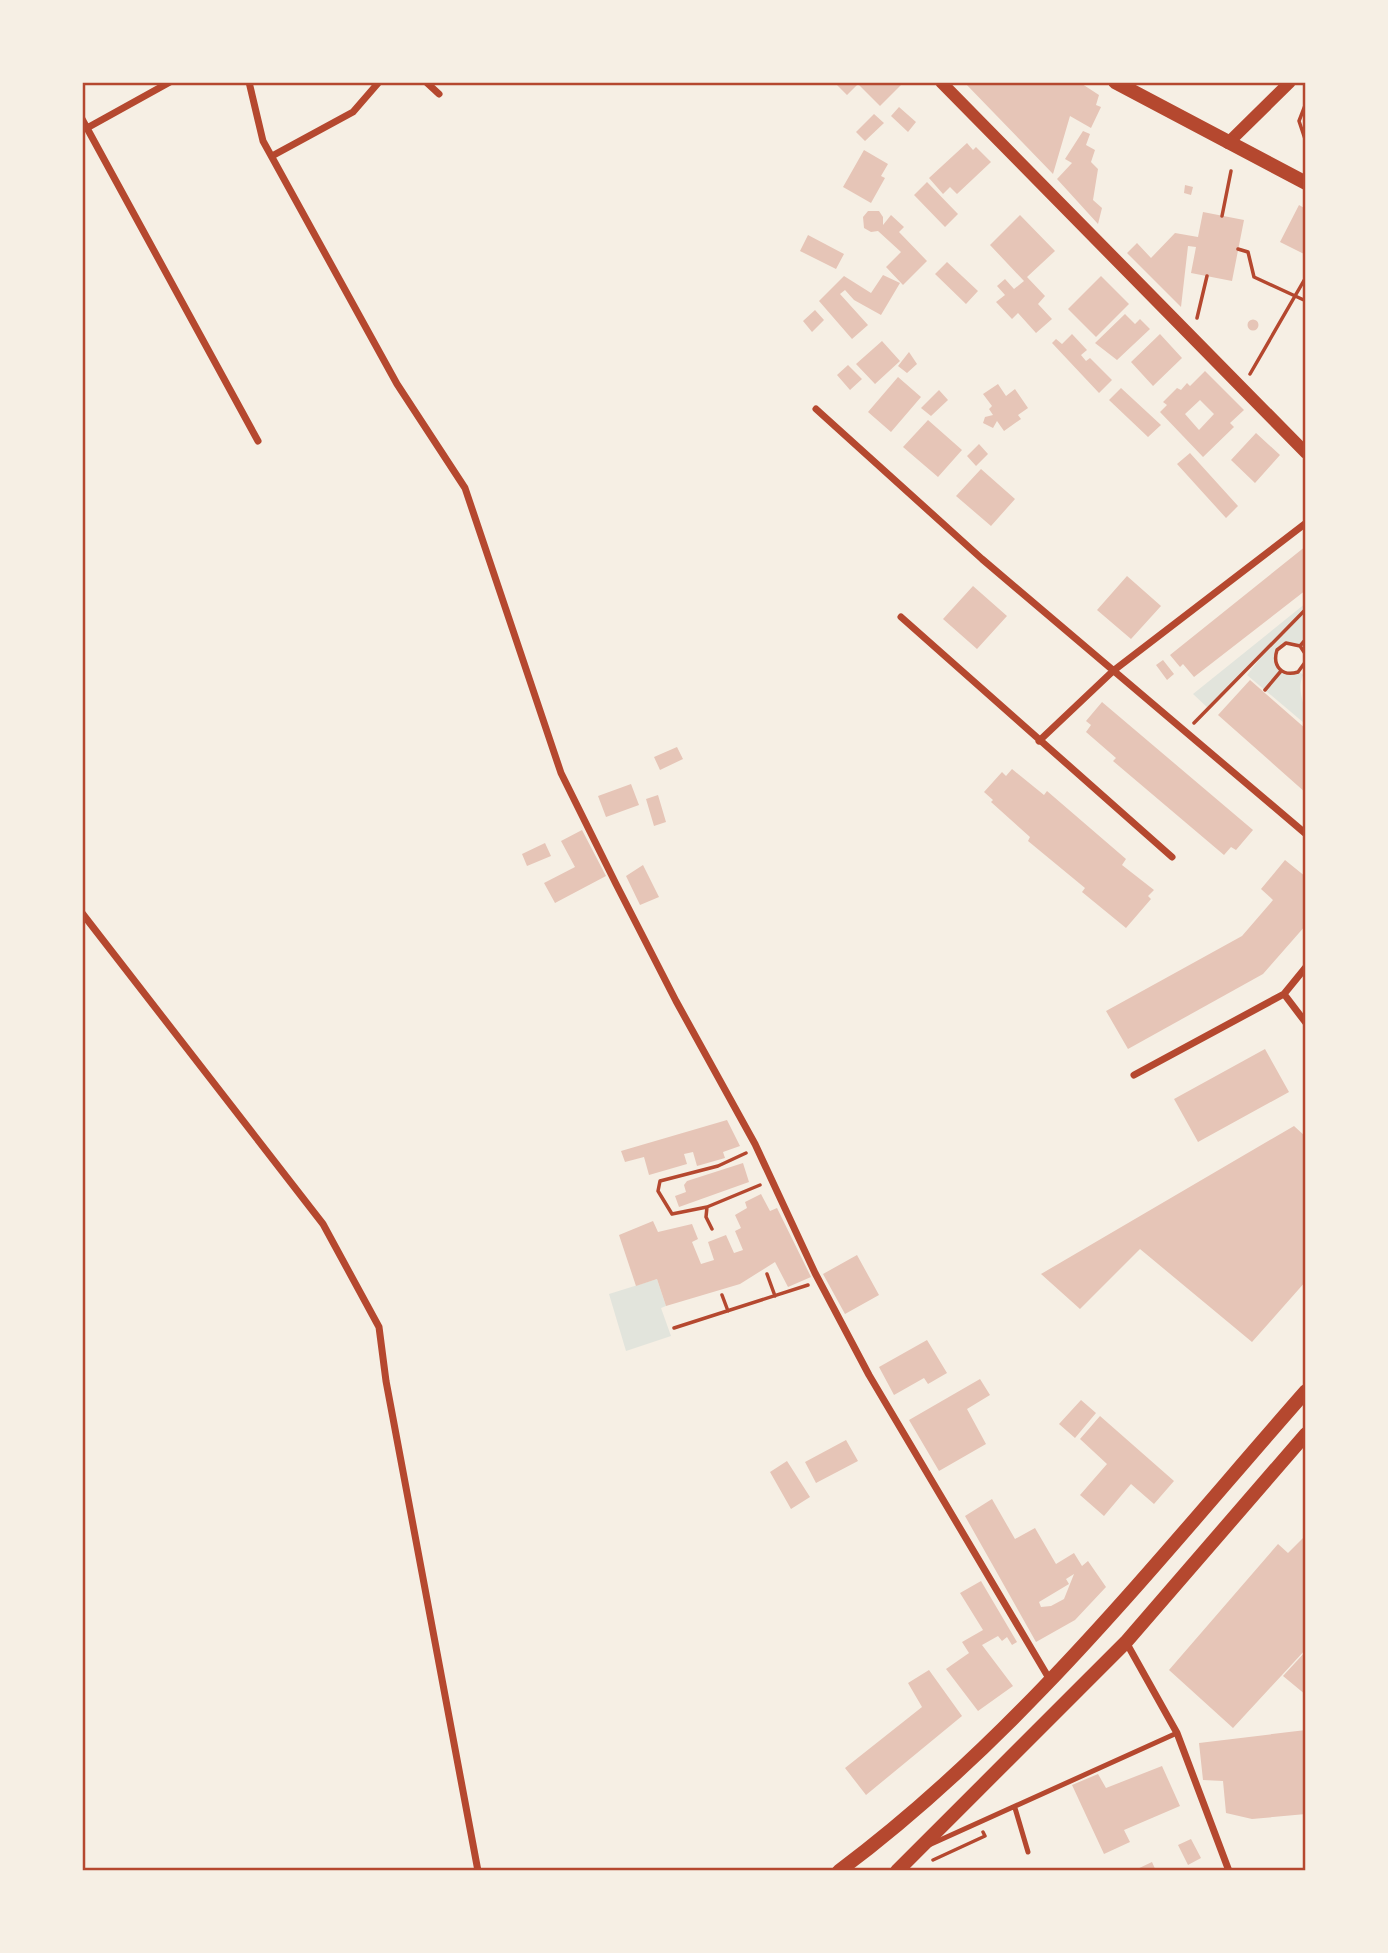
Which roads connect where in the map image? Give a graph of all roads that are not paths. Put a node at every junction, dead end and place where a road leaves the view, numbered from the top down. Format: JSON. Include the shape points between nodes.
{"nodes":[{"id":1,"x":170,"y":82,"type":"edge"},
{"id":2,"x":248,"y":82,"type":"edge"},
{"id":3,"x":380,"y":82,"type":"edge"},
{"id":4,"x":426,"y":82,"type":"edge"},
{"id":5,"x":941,"y":82,"type":"edge"},
{"id":6,"x":1115,"y":82,"type":"edge"},
{"id":7,"x":1290,"y":82,"type":"edge"},
{"id":8,"x":439,"y":94,"type":"dead end"},
{"id":9,"x":82,"y":119,"type":"edge"},
{"id":10,"x":87,"y":128,"type":"junction"},
{"id":11,"x":1228,"y":143,"type":"junction"},
{"id":12,"x":272,"y":156,"type":"junction"},
{"id":13,"x":1306,"y":183,"type":"edge"},
{"id":14,"x":816,"y":409,"type":"dead end"},
{"id":15,"x":258,"y":441,"type":"dead end"},
{"id":16,"x":1306,"y":453,"type":"edge"},
{"id":17,"x":1306,"y":523,"type":"edge"},
{"id":18,"x":901,"y":617,"type":"dead end"},
{"id":19,"x":1113,"y":670,"type":"junction"},
{"id":20,"x":1039,"y":741,"type":"junction"},
{"id":21,"x":1306,"y":834,"type":"edge"},
{"id":22,"x":1172,"y":857,"type":"dead end"},
{"id":23,"x":82,"y":913,"type":"edge"},
{"id":24,"x":1306,"y":968,"type":"edge"},
{"id":25,"x":1284,"y":994,"type":"junction"},
{"id":26,"x":1306,"y":1023,"type":"edge"},
{"id":27,"x":1134,"y":1075,"type":"dead end"},
{"id":28,"x":1306,"y":1391,"type":"edge"},
{"id":29,"x":1306,"y":1434,"type":"edge"},
{"id":30,"x":1126,"y":1642,"type":"junction"},
{"id":31,"x":1050,"y":1681,"type":"junction"},
{"id":32,"x":1177,"y":1733,"type":"junction"},
{"id":33,"x":1015,"y":1808,"type":"junction"},
{"id":34,"x":919,"y":1848,"type":"junction"},
{"id":35,"x":1028,"y":1852,"type":"dead end"},
{"id":36,"x":478,"y":1871,"type":"edge"},
{"id":37,"x":839,"y":1871,"type":"edge"},
{"id":38,"x":897,"y":1871,"type":"edge"},
{"id":39,"x":1229,"y":1871,"type":"edge"}],
"edges":[{"from":1,"to":10,"type":"street"},
{"from":2,"to":12,"type":"street","via":[[263,141]]},
{"from":3,"to":12,"type":"street","via":[[353,112]]},
{"from":4,"to":8,"type":"street"},
{"from":5,"to":16,"type":"street"},
{"from":6,"to":11,"type":"main road"},
{"from":7,"to":11,"type":"street"},
{"from":9,"to":10,"type":"street"},
{"from":10,"to":15,"type":"street"},
{"from":11,"to":13,"type":"main road"},
{"from":12,"to":31,"type":"street","via":[[397,384],[465,488],[561,773],[676,1002],[755,1144],[869,1375]]},
{"from":14,"to":19,"type":"street"},
{"from":17,"to":19,"type":"street"},
{"from":18,"to":20,"type":"street"},
{"from":19,"to":20,"type":"street"},
{"from":19,"to":21,"type":"street"},
{"from":20,"to":22,"type":"street"},
{"from":23,"to":36,"type":"street","via":[[323,1224],[379,1326]]},
{"from":24,"to":25,"type":"street"},
{"from":25,"to":26,"type":"street"},
{"from":25,"to":27,"type":"street"},
{"from":28,"to":31,"type":"main road"},
{"from":29,"to":30,"type":"main road"},
{"from":30,"to":32,"type":"street"},
{"from":30,"to":34,"type":"main road"},
{"from":31,"to":37,"type":"main road","via":[[940,1786]]},
{"from":32,"to":33,"type":"lane"},
{"from":32,"to":39,"type":"street"},
{"from":33,"to":34,"type":"lane"},
{"from":33,"to":35,"type":"lane"},
{"from":34,"to":38,"type":"main road"}]}
